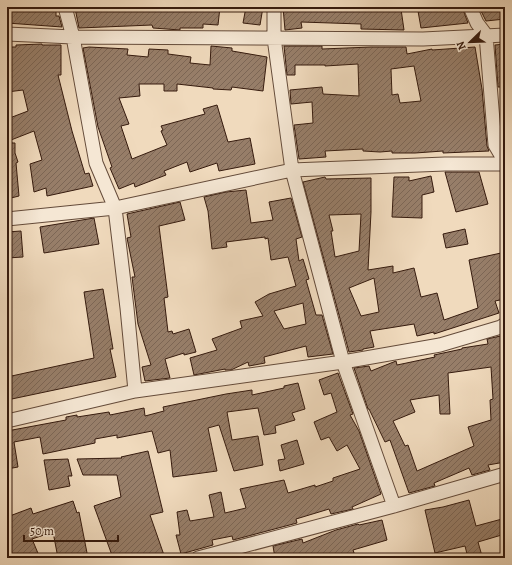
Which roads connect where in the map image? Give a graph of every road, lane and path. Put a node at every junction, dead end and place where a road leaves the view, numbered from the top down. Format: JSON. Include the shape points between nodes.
{"nodes":[{"id":1,"x":65,"y":7,"type":"edge"},
{"id":2,"x":274,"y":7,"type":"edge"},
{"id":3,"x":470,"y":7,"type":"edge"},
{"id":4,"x":7,"y":34,"type":"edge"},
{"id":5,"x":486,"y":35,"type":"junction"},
{"id":6,"x":505,"y":35,"type":"edge"},
{"id":7,"x":73,"y":37,"type":"junction"},
{"id":8,"x":274,"y":38,"type":"junction"},
{"id":9,"x":505,"y":163,"type":"edge"},
{"id":10,"x":292,"y":170,"type":"junction"},
{"id":11,"x":116,"y":208,"type":"junction"},
{"id":12,"x":7,"y":219,"type":"edge"},
{"id":13,"x":505,"y":324,"type":"edge"},
{"id":14,"x":343,"y":362,"type":"junction"},
{"id":15,"x":135,"y":391,"type":"junction"},
{"id":16,"x":7,"y":421,"type":"edge"},
{"id":17,"x":505,"y":474,"type":"edge"},
{"id":18,"x":394,"y":506,"type":"junction"},
{"id":19,"x":198,"y":558,"type":"edge"}],
"edges":[{"from":1,"to":7,"type":"street"},
{"from":2,"to":8,"type":"street"},
{"from":3,"to":5,"type":"street"},
{"from":4,"to":7,"type":"street"},
{"from":5,"to":6,"type":"street"},
{"from":5,"to":8,"type":"street","via":[[423,39]]},
{"from":5,"to":9,"type":"street","via":[[495,145]]},
{"from":7,"to":8,"type":"street"},
{"from":7,"to":11,"type":"street","via":[[96,163]]},
{"from":8,"to":10,"type":"street"},
{"from":9,"to":10,"type":"street"},
{"from":10,"to":11,"type":"street"},
{"from":10,"to":14,"type":"street"},
{"from":11,"to":12,"type":"street"},
{"from":11,"to":15,"type":"street"},
{"from":13,"to":14,"type":"street","via":[[440,345]]},
{"from":14,"to":15,"type":"street"},
{"from":14,"to":18,"type":"street"},
{"from":15,"to":16,"type":"street"},
{"from":17,"to":18,"type":"street"},
{"from":18,"to":19,"type":"street"}]}
